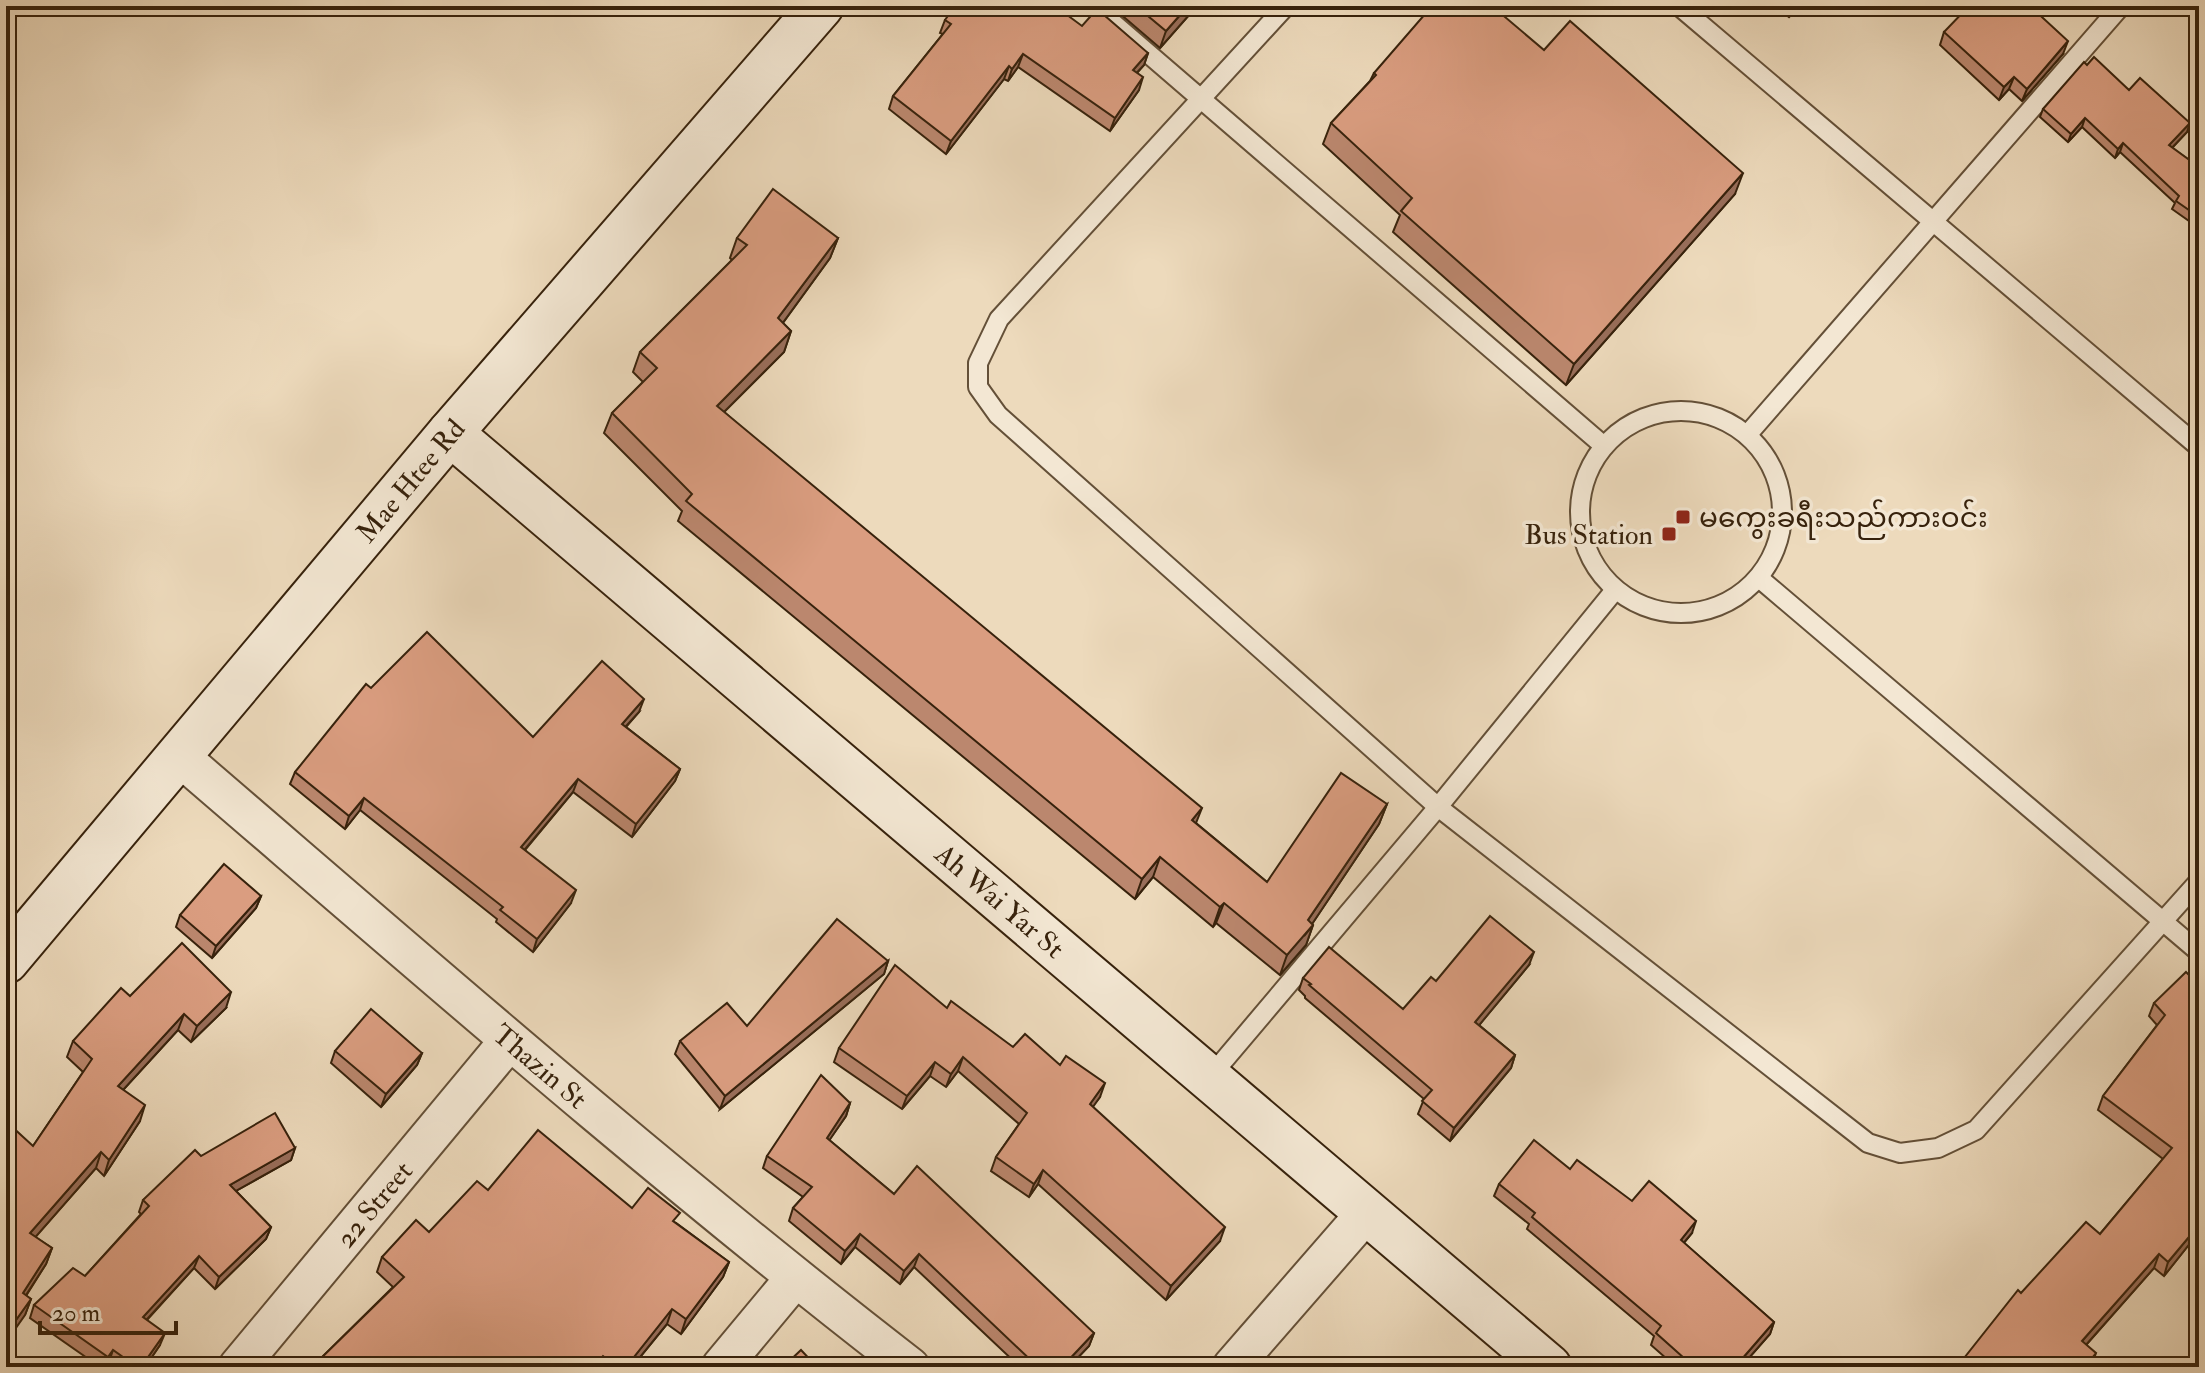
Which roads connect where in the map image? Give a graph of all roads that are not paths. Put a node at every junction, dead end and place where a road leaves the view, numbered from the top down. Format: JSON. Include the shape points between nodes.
{"nodes":[{"id":1,"x":821,"y":6,"type":"edge"},
{"id":2,"x":1093,"y":6,"type":"edge"},
{"id":3,"x":1286,"y":6,"type":"edge"},
{"id":4,"x":1679,"y":6,"type":"edge"},
{"id":5,"x":2121,"y":6,"type":"edge"},
{"id":6,"x":1202,"y":97,"type":"junction"},
{"id":7,"x":1934,"y":222,"type":"junction"},
{"id":8,"x":450,"y":433,"type":"junction"},
{"id":9,"x":1748,"y":434,"type":"junction"},
{"id":10,"x":1604,"y":446,"type":"junction"},
{"id":11,"x":2199,"y":447,"type":"edge"},
{"id":12,"x":1759,"y":578,"type":"junction"},
{"id":13,"x":1615,"y":590,"type":"junction"},
{"id":14,"x":179,"y":756,"type":"junction"},
{"id":15,"x":1438,"y":807,"type":"junction"},
{"id":16,"x":2199,"y":881,"type":"edge"},
{"id":17,"x":2161,"y":922,"type":"junction"},
{"id":18,"x":2199,"y":952,"type":"edge"},
{"id":19,"x":6,"y":961,"type":"edge"},
{"id":20,"x":509,"y":1041,"type":"junction"},
{"id":21,"x":1209,"y":1078,"type":"junction"},
{"id":22,"x":1367,"y":1212,"type":"junction"},
{"id":23,"x":795,"y":1278,"type":"junction"},
{"id":24,"x":238,"y":1367,"type":"edge"},
{"id":25,"x":721,"y":1367,"type":"edge"},
{"id":26,"x":910,"y":1367,"type":"edge"},
{"id":27,"x":1232,"y":1367,"type":"edge"},
{"id":28,"x":1549,"y":1367,"type":"edge"}],
"edges":[{"from":1,"to":8,"type":"street","name":"Mae Htee Rd"},
{"from":2,"to":6,"type":"lane"},
{"from":3,"to":6,"type":"lane"},
{"from":4,"to":7,"type":"lane"},
{"from":5,"to":7,"type":"lane"},
{"from":6,"to":10,"type":"lane"},
{"from":6,"to":15,"type":"lane","via":[[999,319],[978,363],[978,387],[998,415]]},
{"from":7,"to":9,"type":"lane"},
{"from":7,"to":11,"type":"lane"},
{"from":8,"to":14,"type":"street","name":"Mae Htee Rd"},
{"from":8,"to":21,"type":"street","name":"Ah Wai Yar St"},
{"from":9,"to":10,"type":"lane","via":[[1700,412],[1674,411],[1624,428]]},
{"from":9,"to":12,"type":"lane","via":[[1778,477],[1783,504],[1773,555]]},
{"from":10,"to":13,"type":"lane","via":[[1590,468],[1580,520],[1597,570]]},
{"from":12,"to":13,"type":"lane","via":[[1739,596],[1689,613],[1637,604]]},
{"from":12,"to":17,"type":"lane"},
{"from":13,"to":15,"type":"lane"},
{"from":14,"to":19,"type":"street","name":"Mae Htee Rd"},
{"from":14,"to":20,"type":"street","name":"Thazin St"},
{"from":15,"to":17,"type":"lane","via":[[1868,1143],[1900,1153],[1938,1148],[1976,1130]]},
{"from":15,"to":21,"type":"lane"},
{"from":16,"to":17,"type":"lane"},
{"from":17,"to":18,"type":"lane"},
{"from":20,"to":23,"type":"street","name":"Thazin St"},
{"from":20,"to":24,"type":"street","name":"22 Street"},
{"from":21,"to":22,"type":"street","name":"Ah Wai Yar St"},
{"from":22,"to":27,"type":"street"},
{"from":22,"to":28,"type":"street","name":"Ah Wai Yar St"},
{"from":23,"to":25,"type":"street"},
{"from":23,"to":26,"type":"street","name":"Thazin St"}]}
